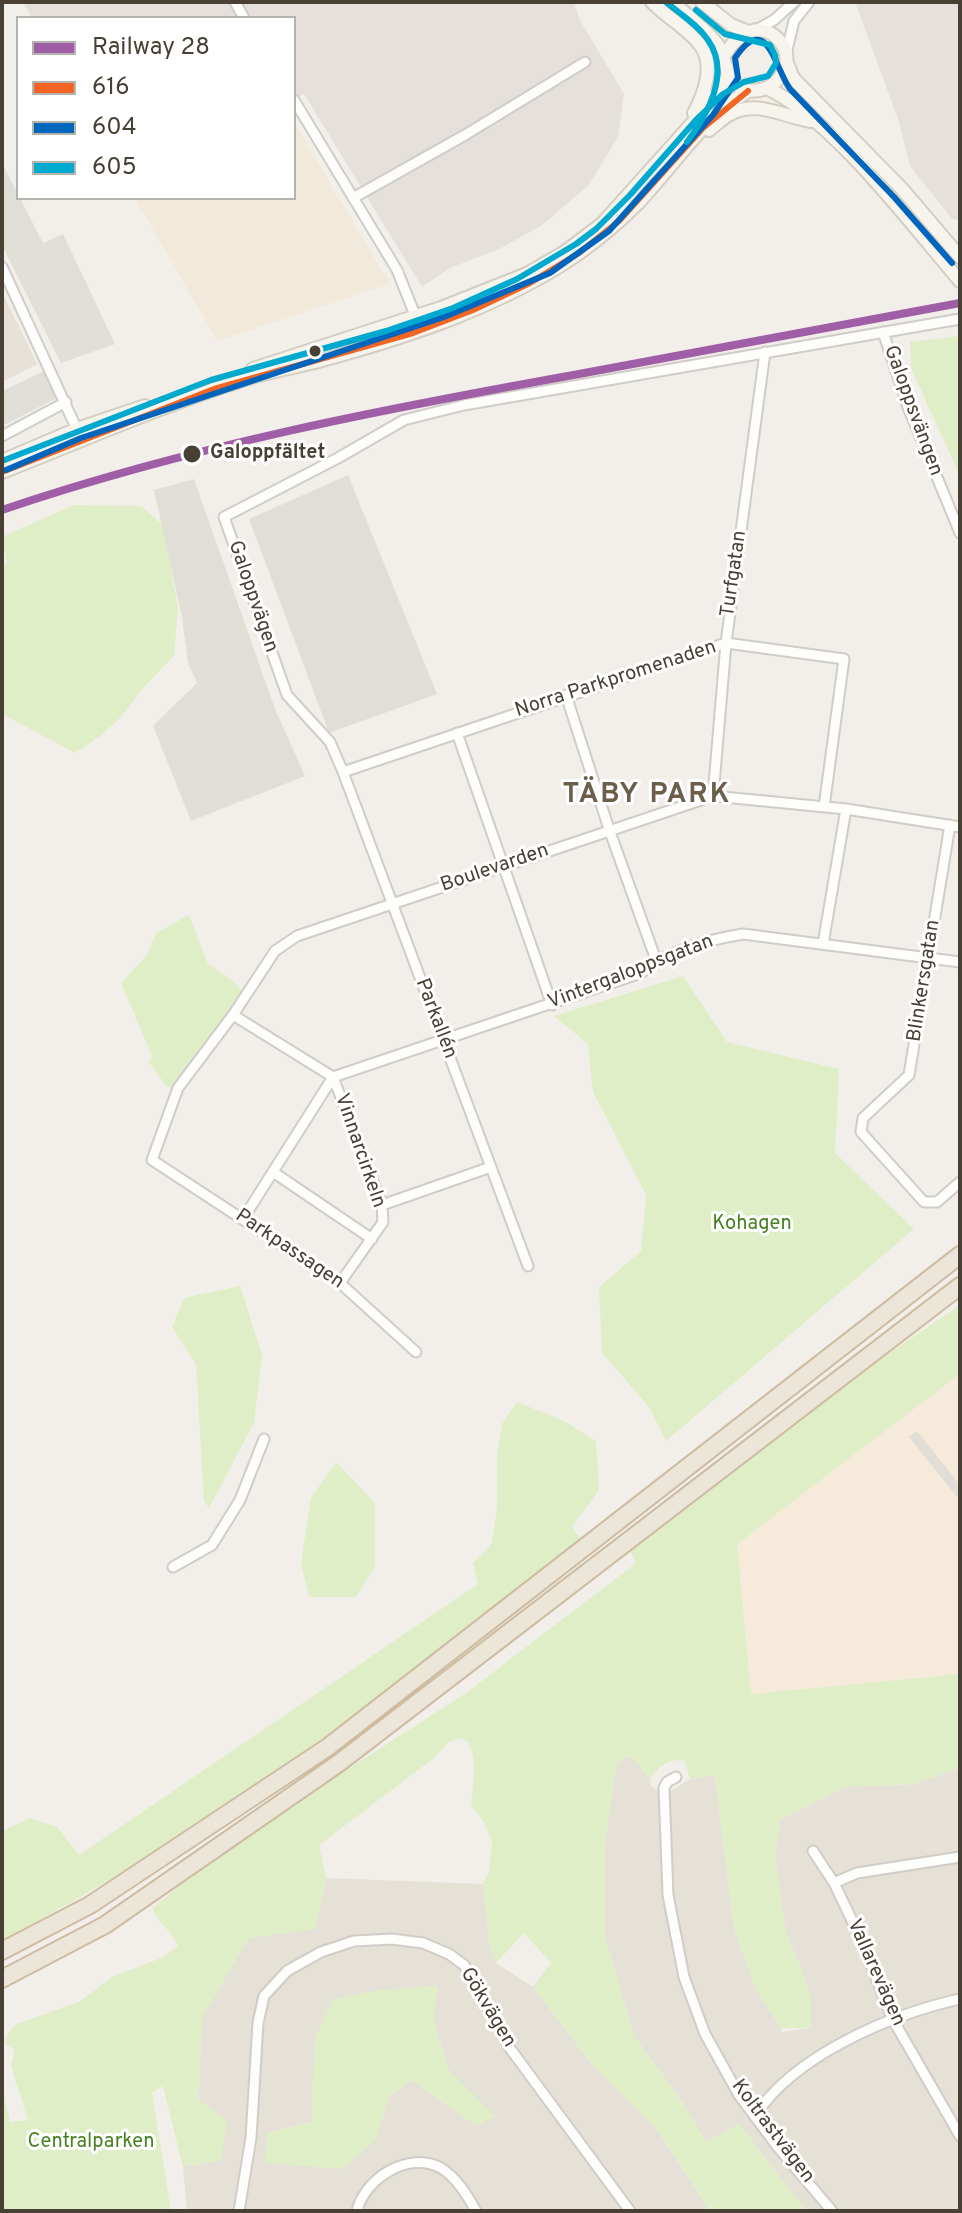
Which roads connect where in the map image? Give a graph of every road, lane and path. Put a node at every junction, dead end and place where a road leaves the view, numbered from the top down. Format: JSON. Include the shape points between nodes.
{"nodes":[{"id":1,"x":652,"y":2,"type":"edge"},
{"id":2,"x":672,"y":2,"type":"edge"},
{"id":3,"x":702,"y":2,"type":"edge"},
{"id":4,"x":794,"y":2,"type":"edge"},
{"id":5,"x":809,"y":2,"type":"edge"},
{"id":6,"x":752,"y":30,"type":"junction"},
{"id":7,"x":724,"y":56,"type":"junction"},
{"id":8,"x":786,"y":58,"type":"junction"},
{"id":9,"x":585,"y":62,"type":"dead end"},
{"id":10,"x":729,"y":75,"type":"junction"},
{"id":11,"x":767,"y":88,"type":"junction"},
{"id":12,"x":748,"y":91,"type":"junction"},
{"id":13,"x":296,"y":103,"type":"edge"},
{"id":14,"x":815,"y":122,"type":"junction"},
{"id":15,"x":683,"y":130,"type":"junction"},
{"id":16,"x":693,"y":140,"type":"junction"},
{"id":17,"x":353,"y":198,"type":"junction"},
{"id":18,"x":960,"y":257,"type":"edge"},
{"id":19,"x":2,"y":267,"type":"edge"},
{"id":20,"x":960,"y":281,"type":"edge"},
{"id":21,"x":415,"y":315,"type":"junction"},
{"id":22,"x":960,"y":319,"type":"edge"},
{"id":23,"x":423,"y":330,"type":"junction"},
{"id":24,"x":883,"y":332,"type":"junction"},
{"id":25,"x":765,"y":352,"type":"junction"},
{"id":26,"x":66,"y":402,"type":"junction"},
{"id":27,"x":79,"y":435,"type":"junction"},
{"id":28,"x":2,"y":436,"type":"edge"},
{"id":29,"x":2,"y":461,"type":"edge"},
{"id":30,"x":2,"y":472,"type":"edge"},
{"id":31,"x":960,"y":533,"type":"edge"},
{"id":32,"x":726,"y":643,"type":"junction"},
{"id":33,"x":566,"y":695,"type":"junction"},
{"id":34,"x":457,"y":733,"type":"junction"},
{"id":35,"x":343,"y":772,"type":"junction"},
{"id":36,"x":713,"y":796,"type":"junction"},
{"id":37,"x":824,"y":807,"type":"junction"},
{"id":38,"x":846,"y":809,"type":"junction"},
{"id":39,"x":955,"y":826,"type":"edge"},
{"id":40,"x":609,"y":829,"type":"junction"},
{"id":41,"x":503,"y":867,"type":"junction"},
{"id":42,"x":392,"y":904,"type":"junction"},
{"id":43,"x":823,"y":944,"type":"junction"},
{"id":44,"x":929,"y":958,"type":"junction"},
{"id":45,"x":656,"y":960,"type":"junction"},
{"id":46,"x":960,"y":962,"type":"edge"},
{"id":47,"x":552,"y":1005,"type":"junction"},
{"id":48,"x":233,"y":1015,"type":"junction"},
{"id":49,"x":443,"y":1042,"type":"junction"},
{"id":50,"x":333,"y":1077,"type":"junction"},
{"id":51,"x":152,"y":1160,"type":"joint"},
{"id":52,"x":491,"y":1167,"type":"junction"},
{"id":53,"x":273,"y":1172,"type":"junction"},
{"id":54,"x":960,"y":1182,"type":"edge"},
{"id":55,"x":382,"y":1205,"type":"junction"},
{"id":56,"x":243,"y":1219,"type":"junction"},
{"id":57,"x":372,"y":1239,"type":"junction"},
{"id":58,"x":960,"y":1255,"type":"edge"},
{"id":59,"x":528,"y":1266,"type":"dead end"},
{"id":60,"x":340,"y":1283,"type":"junction"},
{"id":61,"x":960,"y":1286,"type":"edge"},
{"id":62,"x":960,"y":1295,"type":"edge"},
{"id":63,"x":416,"y":1352,"type":"dead end"},
{"id":64,"x":796,"y":1411,"type":"junction"},
{"id":65,"x":264,"y":1439,"type":"dead end"},
{"id":66,"x":173,"y":1567,"type":"dead end"},
{"id":67,"x":676,"y":1777,"type":"dead end"},
{"id":68,"x":813,"y":1851,"type":"dead end"},
{"id":69,"x":960,"y":1857,"type":"edge"},
{"id":70,"x":834,"y":1883,"type":"junction"},
{"id":71,"x":2,"y":1951,"type":"edge"},
{"id":72,"x":2,"y":1979,"type":"edge"},
{"id":73,"x":960,"y":1999,"type":"edge"},
{"id":74,"x":892,"y":2018,"type":"junction"},
{"id":75,"x":755,"y":2116,"type":"junction"},
{"id":76,"x":960,"y":2136,"type":"edge"},
{"id":77,"x":239,"y":2211,"type":"edge"},
{"id":78,"x":357,"y":2211,"type":"edge"},
{"id":79,"x":476,"y":2211,"type":"edge"},
{"id":80,"x":630,"y":2211,"type":"edge"},
{"id":81,"x":832,"y":2211,"type":"edge"}],
"edges":[{"from":1,"to":15,"type":"street","via":[[701,46],[707,62],[701,100]]},
{"from":2,"to":7,"type":"street"},
{"from":3,"to":6,"type":"street","via":[[731,25]]},
{"from":4,"to":6,"type":"street"},
{"from":5,"to":8,"type":"street","via":[[794,21]]},
{"from":6,"to":7,"type":"street","via":[[735,39]]},
{"from":6,"to":8,"type":"street","via":[[770,33]]},
{"from":7,"to":10,"type":"street"},
{"from":8,"to":11,"type":"street","via":[[776,83]]},
{"from":8,"to":18,"type":"street","via":[[793,78]]},
{"from":9,"to":17,"type":"street"},
{"from":10,"to":12,"type":"street"},
{"from":10,"to":15,"type":"street"},
{"from":11,"to":12,"type":"street"},
{"from":11,"to":14,"type":"street"},
{"from":12,"to":16,"type":"street","via":[[720,110]]},
{"from":13,"to":17,"type":"street"},
{"from":14,"to":16,"type":"street","via":[[767,109],[745,109]]},
{"from":14,"to":20,"type":"street"},
{"from":15,"to":21,"type":"street","via":[[602,224],[565,252],[527,274]]},
{"from":16,"to":23,"type":"street","via":[[637,204],[585,250],[528,284]]},
{"from":17,"to":21,"type":"street","via":[[397,270]]},
{"from":19,"to":26,"type":"street"},
{"from":21,"to":23,"type":"street"},
{"from":21,"to":27,"type":"street"},
{"from":22,"to":24,"type":"street","name":"Galoppvägen"},
{"from":23,"to":27,"type":"street","via":[[248,378]]},
{"from":24,"to":25,"type":"street","name":"Galoppvägen"},
{"from":24,"to":31,"type":"street","name":"Galoppsvängen"},
{"from":25,"to":32,"type":"street","name":"Turfgatan"},
{"from":25,"to":35,"type":"street","name":"Galoppvägen","via":[[404,420],[224,517],[287,695],[330,742]]},
{"from":26,"to":27,"type":"street"},
{"from":26,"to":28,"type":"street"},
{"from":27,"to":29,"type":"street"},
{"from":27,"to":30,"type":"street"},
{"from":32,"to":33,"type":"street","name":"Norra Parkpromenaden"},
{"from":32,"to":36,"type":"street","name":"Turfgatan"},
{"from":32,"to":37,"type":"street","name":"Norra Parkpromenaden","via":[[844,659]]},
{"from":33,"to":34,"type":"street","name":"Norra Parkpromenaden"},
{"from":33,"to":40,"type":"street"},
{"from":34,"to":35,"type":"street","name":"Norra Parkpromenaden"},
{"from":34,"to":41,"type":"street"},
{"from":35,"to":42,"type":"street","name":"Parkallén"},
{"from":36,"to":37,"type":"street","name":"Boulevarden"},
{"from":36,"to":40,"type":"street","name":"Boulevarden"},
{"from":37,"to":38,"type":"street","name":"Boulevarden"},
{"from":38,"to":39,"type":"street","name":"Boulevarden"},
{"from":38,"to":43,"type":"street"},
{"from":39,"to":44,"type":"street","name":"Blinkersgatan"},
{"from":40,"to":41,"type":"street","name":"Boulevarden"},
{"from":40,"to":45,"type":"street"},
{"from":41,"to":42,"type":"street","name":"Boulevarden"},
{"from":41,"to":47,"type":"street"},
{"from":42,"to":48,"type":"street","name":"Boulevarden","via":[[286,942]]},
{"from":42,"to":49,"type":"street","name":"Parkallén"},
{"from":43,"to":44,"type":"street","name":"Vintergaloppsgatan"},
{"from":43,"to":45,"type":"street","name":"Vintergaloppsgatan","via":[[743,934],[712,939]]},
{"from":44,"to":46,"type":"street","name":"Vintergaloppsgatan"},
{"from":44,"to":54,"type":"street","name":"Blinkersgatan","via":[[909,1075],[863,1118],[861,1132],[924,1202],[937,1202]]},
{"from":45,"to":47,"type":"street","name":"Vintergaloppsgatan","via":[[641,973]]},
{"from":47,"to":49,"type":"street","name":"Vintergaloppsgatan"},
{"from":48,"to":50,"type":"street"},
{"from":48,"to":51,"type":"street","name":"Boulevarden","via":[[178,1088]]},
{"from":49,"to":50,"type":"street","name":"Vintergaloppsgatan"},
{"from":49,"to":52,"type":"street","name":"Parkallén"},
{"from":50,"to":53,"type":"street","name":"Vinnarcirkeln"},
{"from":50,"to":55,"type":"street","name":"Vinnarcirkeln"},
{"from":51,"to":56,"type":"street","name":"Parkpassagen"},
{"from":52,"to":55,"type":"street"},
{"from":52,"to":59,"type":"street","name":"Parkallén"},
{"from":53,"to":56,"type":"street","name":"Vinnarcirkeln"},
{"from":53,"to":57,"type":"street","name":"Vinnarcirkeln"},
{"from":55,"to":57,"type":"street","name":"Vinnarcirkeln","via":[[383,1222]]},
{"from":56,"to":60,"type":"street","name":"Parkpassagen"},
{"from":57,"to":60,"type":"street","name":"Vinnarcirkeln"},
{"from":58,"to":71,"type":"highway","via":[[328,1747],[90,1905]]},
{"from":60,"to":63,"type":"street","name":"Parkpassagen"},
{"from":61,"to":64,"type":"highway"},
{"from":62,"to":64,"type":"highway"},
{"from":64,"to":72,"type":"highway","via":[[339,1763],[105,1925]]},
{"from":65,"to":66,"type":"street","via":[[240,1500],[212,1545]]},
{"from":67,"to":75,"type":"street","name":"Koltrastvägen","via":[[664,1788],[668,1895],[684,1977],[705,2034]]},
{"from":68,"to":70,"type":"street","name":"Vallarevägen"},
{"from":69,"to":70,"type":"street","via":[[857,1873]]},
{"from":70,"to":74,"type":"street","name":"Vallarevägen"},
{"from":73,"to":74,"type":"street"},
{"from":74,"to":75,"type":"street","via":[[803,2068]]},
{"from":74,"to":76,"type":"street","name":"Vallarevägen"},
{"from":75,"to":81,"type":"street","name":"Koltrastvägen"},
{"from":77,"to":80,"type":"street","name":"Gökvägen","via":[[264,1996],[287,1971],[321,1952],[354,1941],[392,1939],[423,1943],[464,1965],[509,2047]]},
{"from":78,"to":79,"type":"street","via":[[375,2179],[404,2165],[427,2163],[455,2180]]}]}
